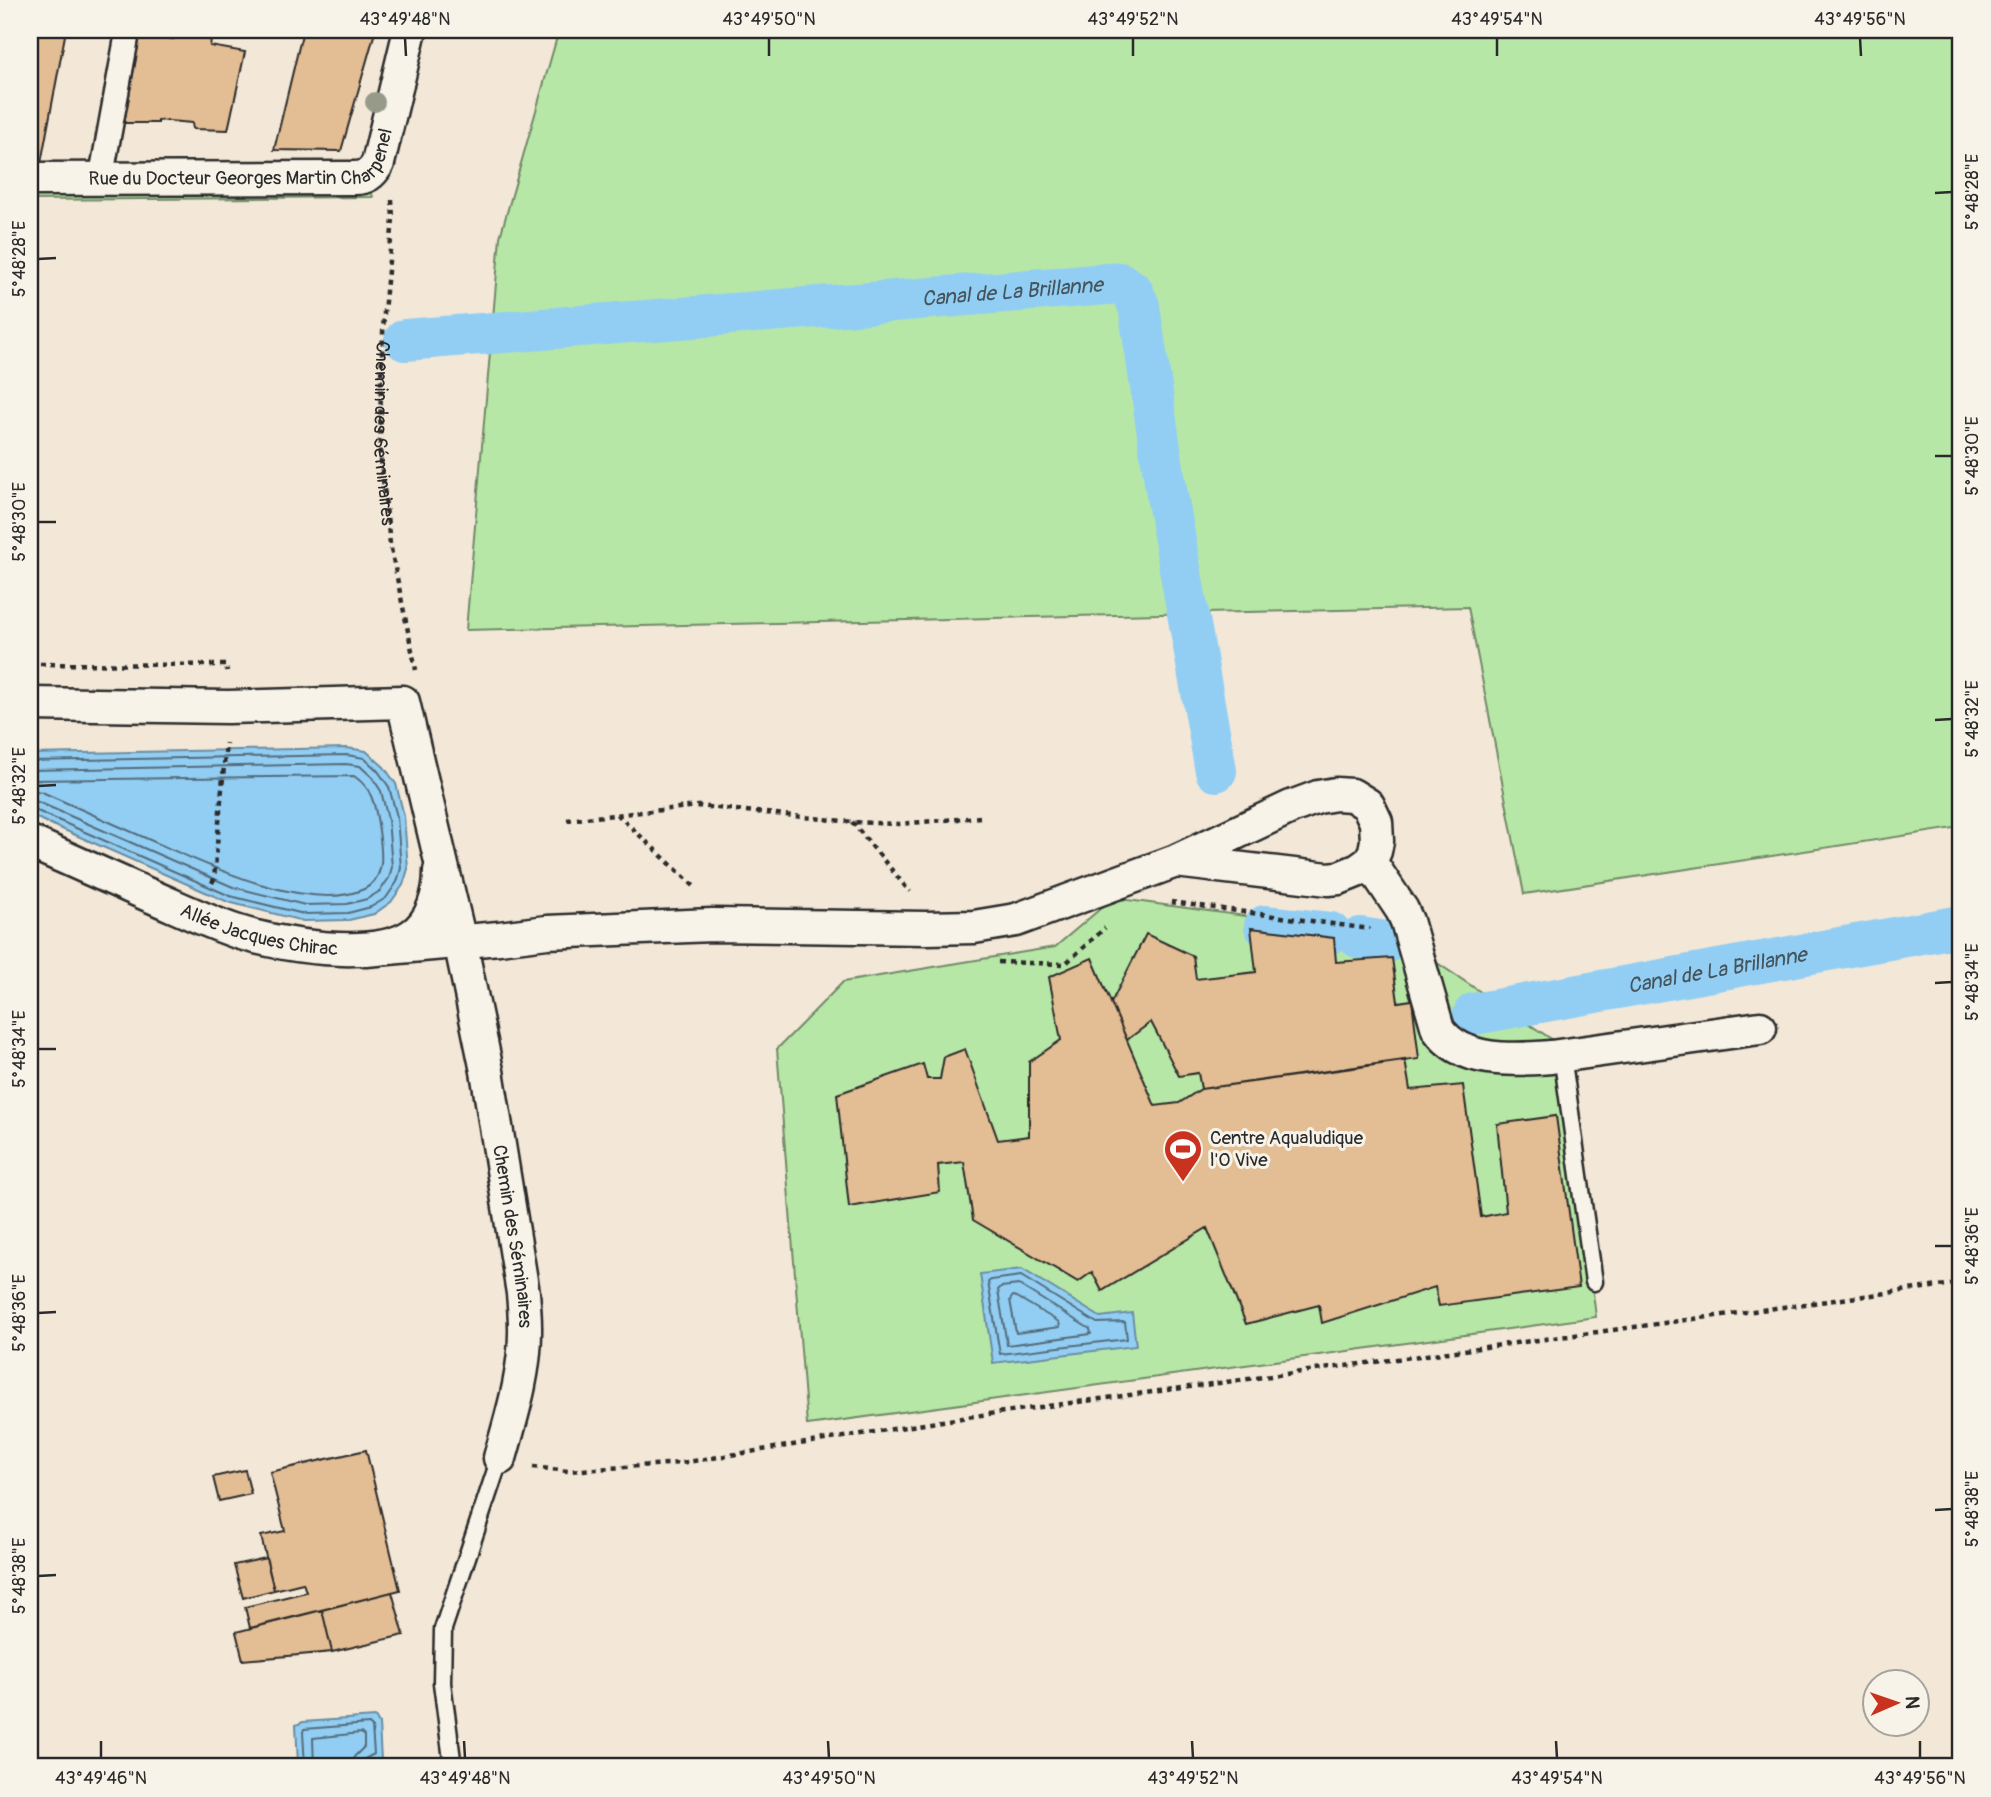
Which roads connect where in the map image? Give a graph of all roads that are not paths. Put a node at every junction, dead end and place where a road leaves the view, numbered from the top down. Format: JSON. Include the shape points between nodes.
{"nodes":[{"id":1,"x":128,"y":30,"type":"edge"},
{"id":2,"x":410,"y":30,"type":"edge"},
{"id":3,"x":101,"y":178,"type":"junction"},
{"id":4,"x":30,"y":179,"type":"edge"},
{"id":5,"x":30,"y":704,"type":"edge"},
{"id":6,"x":30,"y":842,"type":"edge"},
{"id":7,"x":439,"y":855,"type":"junction"},
{"id":8,"x":1176,"y":861,"type":"junction"},
{"id":9,"x":1370,"y":862,"type":"junction"},
{"id":10,"x":460,"y":941,"type":"junction"},
{"id":11,"x":366,"y":950,"type":"junction"},
{"id":12,"x":1760,"y":1028,"type":"dead end"},
{"id":13,"x":1562,"y":1055,"type":"junction"},
{"id":14,"x":1594,"y":1282,"type":"dead end"},
{"id":15,"x":500,"y":1458,"type":"joint"},
{"id":16,"x":453,"y":1767,"type":"edge"}],
"edges":[{"from":1,"to":3,"type":"street"},
{"from":2,"to":3,"type":"street","name":"Rue du Docteur Georges Martin Charpenel","via":[[378,163],[366,177]]},
{"from":3,"to":4,"type":"street","name":"Rue du Docteur Georges Martin Charpenel"},
{"from":5,"to":7,"type":"street","name":"Chemin des Séminaires","via":[[228,707],[410,689]]},
{"from":6,"to":11,"type":"street","name":"Allée Jacques Chirac","via":[[236,931],[291,944]]},
{"from":7,"to":10,"type":"street","name":"Chemin des Séminaires"},
{"from":7,"to":11,"type":"street","name":"Allée Jacques Chirac","via":[[436,898],[424,925],[404,940]]},
{"from":8,"to":9,"type":"street","via":[[1328,879],[1349,875]]},
{"from":8,"to":9,"type":"street","via":[[1291,807],[1336,794],[1360,799],[1372,812],[1378,831]]},
{"from":8,"to":10,"type":"street","via":[[1016,919],[974,927],[712,925]]},
{"from":9,"to":13,"type":"street","via":[[1407,921],[1443,1036],[1463,1050],[1491,1057]]},
{"from":10,"to":11,"type":"street"},
{"from":10,"to":15,"type":"street","name":"Chemin des Séminaires","via":[[487,1071],[523,1293],[525,1328],[516,1403]]},
{"from":12,"to":13,"type":"street"},
{"from":13,"to":14,"type":"lane"},
{"from":15,"to":16,"type":"lane","name":"Chemin des Séminaires","via":[[443,1629],[442,1684]]}]}
